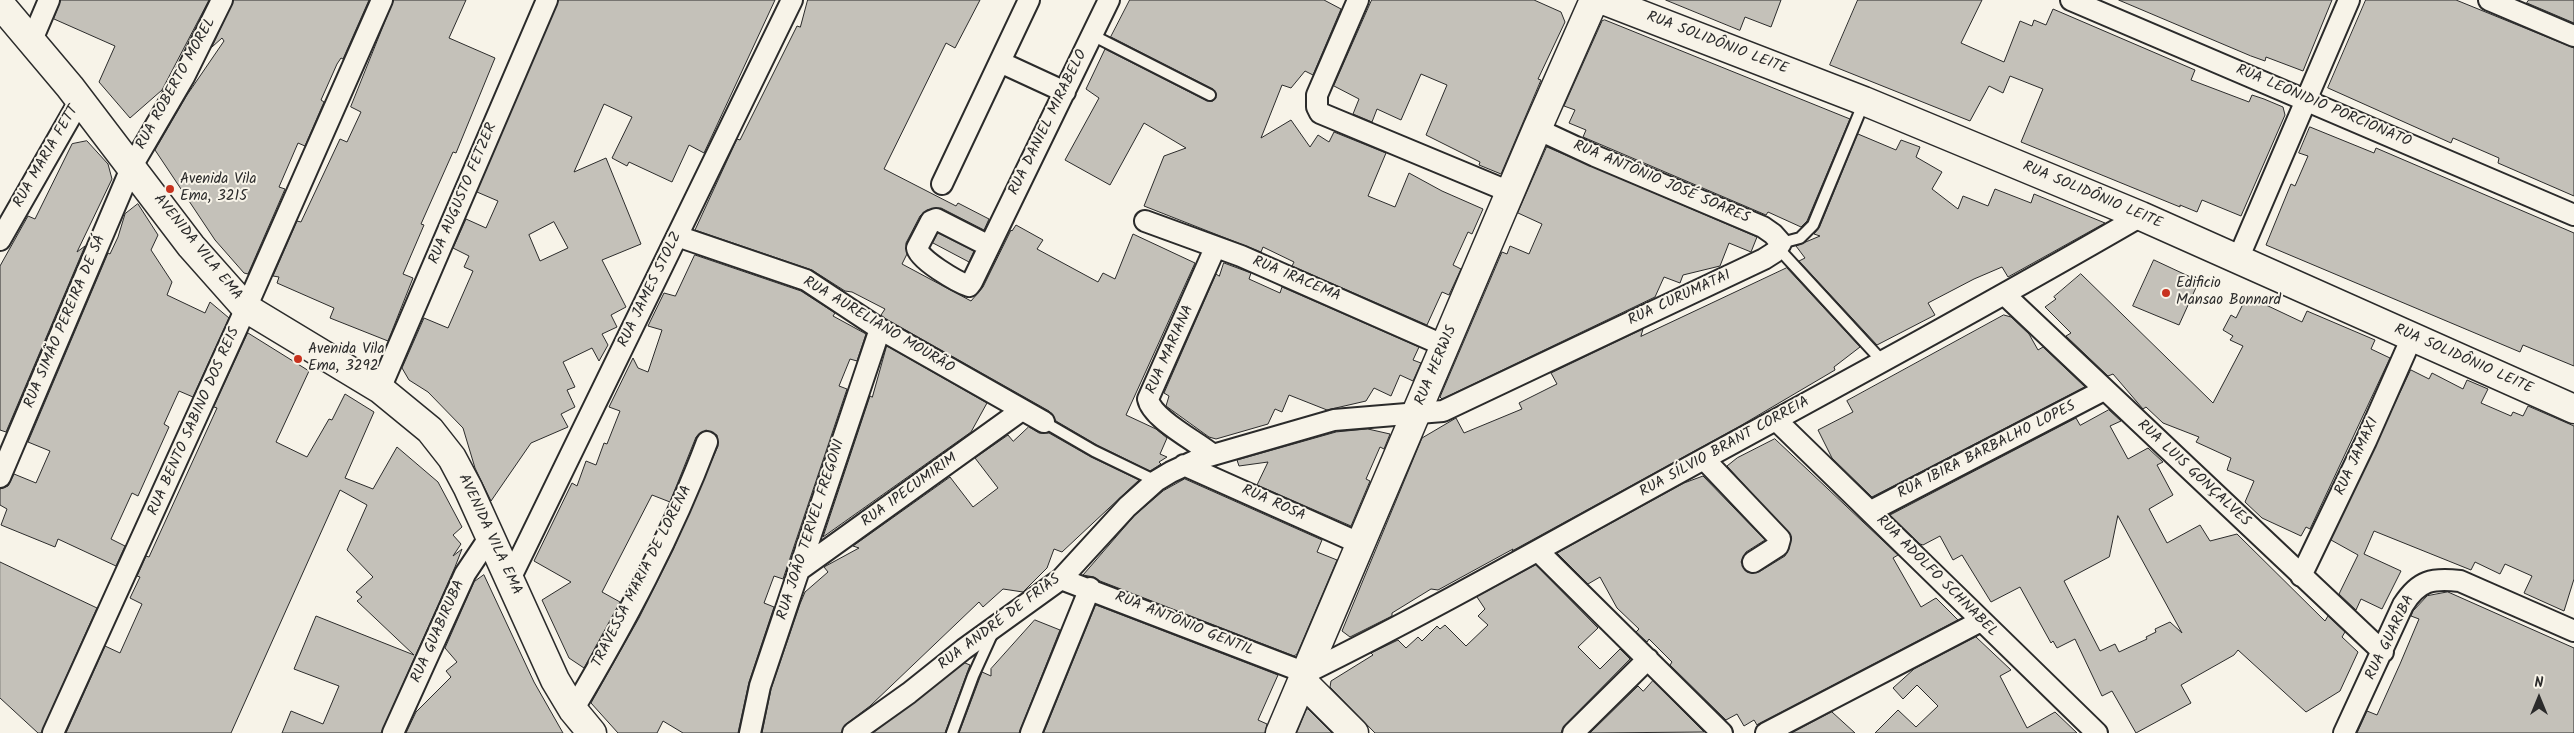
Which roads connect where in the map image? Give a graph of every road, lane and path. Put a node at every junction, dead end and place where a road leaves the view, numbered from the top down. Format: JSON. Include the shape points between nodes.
{"nodes":[{"id":1,"x":49,"y":0,"type":"edge"},
{"id":2,"x":222,"y":0,"type":"edge"},
{"id":3,"x":382,"y":0,"type":"edge"},
{"id":4,"x":548,"y":0,"type":"edge"},
{"id":5,"x":792,"y":0,"type":"edge"},
{"id":6,"x":1029,"y":0,"type":"edge"},
{"id":7,"x":1109,"y":0,"type":"edge"},
{"id":8,"x":1358,"y":0,"type":"edge"},
{"id":9,"x":1594,"y":0,"type":"edge"},
{"id":10,"x":1603,"y":0,"type":"edge"},
{"id":11,"x":2071,"y":0,"type":"edge"},
{"id":12,"x":2350,"y":0,"type":"edge"},
{"id":13,"x":2489,"y":0,"type":"edge"},
{"id":14,"x":0,"y":4,"type":"edge"},
{"id":15,"x":1092,"y":35,"type":"junction"},
{"id":16,"x":2574,"y":36,"type":"edge"},
{"id":17,"x":32,"y":40,"type":"junction"},
{"id":18,"x":1000,"y":62,"type":"junction"},
{"id":19,"x":1065,"y":92,"type":"junction"},
{"id":20,"x":1210,"y":95,"type":"dead end"},
{"id":21,"x":80,"y":100,"type":"junction"},
{"id":22,"x":2307,"y":100,"type":"junction"},
{"id":23,"x":1864,"y":101,"type":"junction"},
{"id":24,"x":1537,"y":129,"type":"junction"},
{"id":25,"x":132,"y":166,"type":"junction"},
{"id":26,"x":942,"y":184,"type":"dead end"},
{"id":27,"x":1510,"y":192,"type":"junction"},
{"id":28,"x":2574,"y":215,"type":"edge"},
{"id":29,"x":2141,"y":216,"type":"junction"},
{"id":30,"x":1145,"y":221,"type":"dead end"},
{"id":31,"x":677,"y":236,"type":"junction"},
{"id":32,"x":0,"y":240,"type":"edge"},
{"id":33,"x":1780,"y":245,"type":"junction"},
{"id":34,"x":989,"y":246,"type":"dead end"},
{"id":35,"x":1215,"y":248,"type":"junction"},
{"id":36,"x":2238,"y":259,"type":"junction"},
{"id":37,"x":2005,"y":295,"type":"junction"},
{"id":38,"x":246,"y":308,"type":"junction"},
{"id":39,"x":880,"y":328,"type":"junction"},
{"id":40,"x":2412,"y":338,"type":"junction"},
{"id":41,"x":1445,"y":346,"type":"junction"},
{"id":42,"x":1883,"y":362,"type":"junction"},
{"id":43,"x":380,"y":388,"type":"junction"},
{"id":44,"x":2104,"y":390,"type":"junction"},
{"id":45,"x":2574,"y":409,"type":"edge"},
{"id":46,"x":1022,"y":410,"type":"junction"},
{"id":47,"x":1417,"y":412,"type":"junction"},
{"id":48,"x":1776,"y":420,"type":"junction"},
{"id":49,"x":1044,"y":422,"type":"joint"},
{"id":50,"x":707,"y":442,"type":"dead end"},
{"id":51,"x":1213,"y":455,"type":"junction"},
{"id":52,"x":1704,"y":459,"type":"junction"},
{"id":53,"x":1184,"y":466,"type":"junction"},
{"id":54,"x":0,"y":477,"type":"edge"},
{"id":55,"x":1156,"y":481,"type":"junction"},
{"id":56,"x":1870,"y":511,"type":"junction"},
{"id":57,"x":491,"y":535,"type":"junction"},
{"id":58,"x":1362,"y":544,"type":"junction"},
{"id":59,"x":1538,"y":551,"type":"junction"},
{"id":60,"x":1753,"y":562,"type":"dead end"},
{"id":61,"x":798,"y":571,"type":"junction"},
{"id":62,"x":2301,"y":576,"type":"junction"},
{"id":63,"x":510,"y":579,"type":"junction"},
{"id":64,"x":1062,"y":579,"type":"junction"},
{"id":65,"x":1090,"y":588,"type":"junction"},
{"id":66,"x":1981,"y":621,"type":"junction"},
{"id":67,"x":995,"y":628,"type":"junction"},
{"id":68,"x":2574,"y":631,"type":"edge"},
{"id":69,"x":2383,"y":652,"type":"junction"},
{"id":70,"x":1648,"y":660,"type":"junction"},
{"id":71,"x":1304,"y":677,"type":"junction"},
{"id":72,"x":573,"y":710,"type":"junction"},
{"id":73,"x":54,"y":733,"type":"edge"},
{"id":74,"x":393,"y":733,"type":"edge"},
{"id":75,"x":592,"y":733,"type":"edge"},
{"id":76,"x":750,"y":733,"type":"edge"},
{"id":77,"x":853,"y":733,"type":"edge"},
{"id":78,"x":952,"y":733,"type":"edge"},
{"id":79,"x":1031,"y":733,"type":"edge"},
{"id":80,"x":1280,"y":733,"type":"edge"},
{"id":81,"x":1354,"y":733,"type":"edge"},
{"id":82,"x":1573,"y":733,"type":"edge"},
{"id":83,"x":1722,"y":733,"type":"edge"},
{"id":84,"x":1766,"y":733,"type":"edge"},
{"id":85,"x":2097,"y":733,"type":"edge"},
{"id":86,"x":2344,"y":733,"type":"edge"}],
"edges":[{"from":1,"to":17,"type":"street"},
{"from":2,"to":25,"type":"street","name":"RUA ROBERTO MOREL","via":[[184,77]]},
{"from":3,"to":38,"type":"street","name":"RUA BENTO SABINO DOS REIS"},
{"from":4,"to":43,"type":"street","name":"RUA AUGUSTO FETZER"},
{"from":5,"to":31,"type":"street","name":"RUA JAMES STOLZ"},
{"from":6,"to":18,"type":"street"},
{"from":7,"to":15,"type":"street","name":"RUA DANIEL MIRABELO"},
{"from":8,"to":27,"type":"street","via":[[1317,95],[1320,112]]},
{"from":9,"to":24,"type":"main road","name":"RUA HERWIS"},
{"from":10,"to":23,"type":"main road","name":"RUA SOLIDÔNIO LEITE"},
{"from":11,"to":22,"type":"street","name":"RUA LEONIDIO PORCIONATO"},
{"from":12,"to":22,"type":"street"},
{"from":13,"to":16,"type":"street"},
{"from":14,"to":17,"type":"main road","name":"AVENIDA VILA EMA"},
{"from":15,"to":19,"type":"street","name":"RUA DANIEL MIRABELO"},
{"from":15,"to":20,"type":"lane"},
{"from":17,"to":21,"type":"main road","name":"AVENIDA VILA EMA"},
{"from":18,"to":19,"type":"street"},
{"from":18,"to":26,"type":"street"},
{"from":19,"to":34,"type":"street","name":"RUA DANIEL MIRABELO"},
{"from":21,"to":25,"type":"main road","name":"AVENIDA VILA EMA"},
{"from":21,"to":32,"type":"street","name":"RUA MARIA FETT"},
{"from":22,"to":28,"type":"street","name":"RUA LEONIDIO PORCIONATO"},
{"from":22,"to":36,"type":"street"},
{"from":23,"to":29,"type":"main road","name":"RUA SOLIDÔNIO LEITE"},
{"from":23,"to":33,"type":"lane","name":"RUA CURUMATAI","via":[[1813,224],[1800,238]]},
{"from":24,"to":27,"type":"main road","name":"RUA HERWIS"},
{"from":24,"to":33,"type":"street","name":"RUA ANTÔNIO JOSÉ SOARES","via":[[1763,227],[1774,234]]},
{"from":25,"to":38,"type":"main road","name":"AVENIDA VILA EMA","via":[[191,246]]},
{"from":25,"to":54,"type":"street","name":"RUA SIMÃO PEREIRA DE SÁ"},
{"from":27,"to":41,"type":"main road","name":"RUA HERWIS"},
{"from":29,"to":36,"type":"main road","name":"RUA SOLIDÔNIO LEITE"},
{"from":29,"to":37,"type":"street","name":"RUA SÍLVIO BRANT CORREIA"},
{"from":30,"to":35,"type":"street","name":"RUA IRACEMA"},
{"from":31,"to":39,"type":"street","name":"RUA AURELIANO MOURÃO","via":[[806,280]]},
{"from":31,"to":63,"type":"street","name":"RUA JAMES STOLZ"},
{"from":33,"to":42,"type":"lane","name":"RUA ANTÔNIO JOSÉ SOARES"},
{"from":33,"to":47,"type":"street","name":"RUA CURUMATAI","via":[[1764,259],[1487,391],[1443,411]]},
{"from":35,"to":41,"type":"street","name":"RUA IRACEMA","via":[[1241,256]]},
{"from":35,"to":51,"type":"street","name":"RUA MARIANA","via":[[1148,399],[1158,418]]},
{"from":36,"to":40,"type":"main road","name":"RUA SOLIDÔNIO LEITE"},
{"from":37,"to":42,"type":"street","name":"RUA SÍLVIO BRANT CORREIA"},
{"from":37,"to":44,"type":"street","name":"RUA LUIS GONÇALVES"},
{"from":38,"to":43,"type":"main road","name":"AVENIDA VILA EMA"},
{"from":38,"to":73,"type":"street","name":"RUA BENTO SABINO DOS REIS"},
{"from":39,"to":46,"type":"street","name":"RUA AURELIANO MOURÃO"},
{"from":39,"to":61,"type":"street","name":"RUA JOÃO TERVEL FREGONI"},
{"from":40,"to":45,"type":"main road","name":"RUA SOLIDÔNIO LEITE"},
{"from":40,"to":62,"type":"street","name":"RUA JAMAXI"},
{"from":41,"to":47,"type":"main road","name":"RUA HERWIS"},
{"from":42,"to":48,"type":"street","name":"RUA SÍLVIO BRANT CORREIA"},
{"from":43,"to":57,"type":"main road","name":"AVENIDA VILA EMA","via":[[430,430],[452,458]]},
{"from":44,"to":56,"type":"street","name":"RUA IBIRA BARBALHO LOPES"},
{"from":44,"to":62,"type":"street","name":"RUA LUIS GONÇALVES"},
{"from":46,"to":49,"type":"street","name":"RUA AURELIANO MOURÃO"},
{"from":46,"to":61,"type":"street","name":"RUA IPECUMIRIM"},
{"from":47,"to":51,"type":"street","name":"RUA ANDRÉ DE FRIAS","via":[[1334,420]]},
{"from":47,"to":58,"type":"main road","name":"RUA HERWIS"},
{"from":48,"to":52,"type":"street","name":"RUA SÍLVIO BRANT CORREIA"},
{"from":48,"to":56,"type":"street","name":"RUA ADOLFO SCHNABEL"},
{"from":49,"to":55,"type":"lane","via":[[1078,443]]},
{"from":50,"to":72,"type":"street","name":"TRAVESSA MARIA DE LORENA","via":[[657,556],[601,664]]},
{"from":51,"to":53,"type":"street","name":"RUA ANDRÉ DE FRIAS"},
{"from":52,"to":59,"type":"street","name":"RUA SÍLVIO BRANT CORREIA"},
{"from":52,"to":60,"type":"street","via":[[1780,539],[1778,546]]},
{"from":53,"to":55,"type":"street","name":"RUA ANDRÉ DE FRIAS"},
{"from":53,"to":58,"type":"street","name":"RUA ROSA"},
{"from":55,"to":64,"type":"street","name":"RUA ANDRÉ DE FRIAS","via":[[1127,507]]},
{"from":56,"to":66,"type":"street","name":"RUA ADOLFO SCHNABEL"},
{"from":57,"to":63,"type":"main road","name":"AVENIDA VILA EMA"},
{"from":57,"to":74,"type":"street","name":"RUA GUABIRUBA","via":[[465,574]]},
{"from":58,"to":71,"type":"main road","name":"RUA HERWIS"},
{"from":59,"to":70,"type":"street"},
{"from":59,"to":71,"type":"street","name":"RUA SÍLVIO BRANT CORREIA"},
{"from":61,"to":76,"type":"street","name":"RUA JOÃO TERVEL FREGONI","via":[[760,686]]},
{"from":62,"to":69,"type":"street","name":"RUA LUIS GONÇALVES"},
{"from":63,"to":72,"type":"main road","name":"AVENIDA VILA EMA","via":[[555,680]]},
{"from":64,"to":65,"type":"street","name":"RUA ANTÔNIO GENTIL"},
{"from":64,"to":67,"type":"street","name":"RUA ANDRÉ DE FRIAS"},
{"from":65,"to":71,"type":"street","name":"RUA ANTÔNIO GENTIL"},
{"from":65,"to":79,"type":"street"},
{"from":66,"to":84,"type":"street"},
{"from":66,"to":85,"type":"street","name":"RUA ADOLFO SCHNABEL"},
{"from":67,"to":77,"type":"street","name":"RUA ANDRÉ DE FRIAS"},
{"from":67,"to":78,"type":"lane"},
{"from":68,"to":69,"type":"street","name":"RUA GUARIBA","via":[[2460,581],[2432,580],[2410,595]]},
{"from":69,"to":86,"type":"street","name":"RUA GUARIBA"},
{"from":70,"to":82,"type":"street"},
{"from":70,"to":83,"type":"street"},
{"from":71,"to":80,"type":"main road","name":"RUA HERWIS"},
{"from":71,"to":81,"type":"main road"},
{"from":72,"to":75,"type":"main road","name":"AVENIDA VILA EMA"}]}
